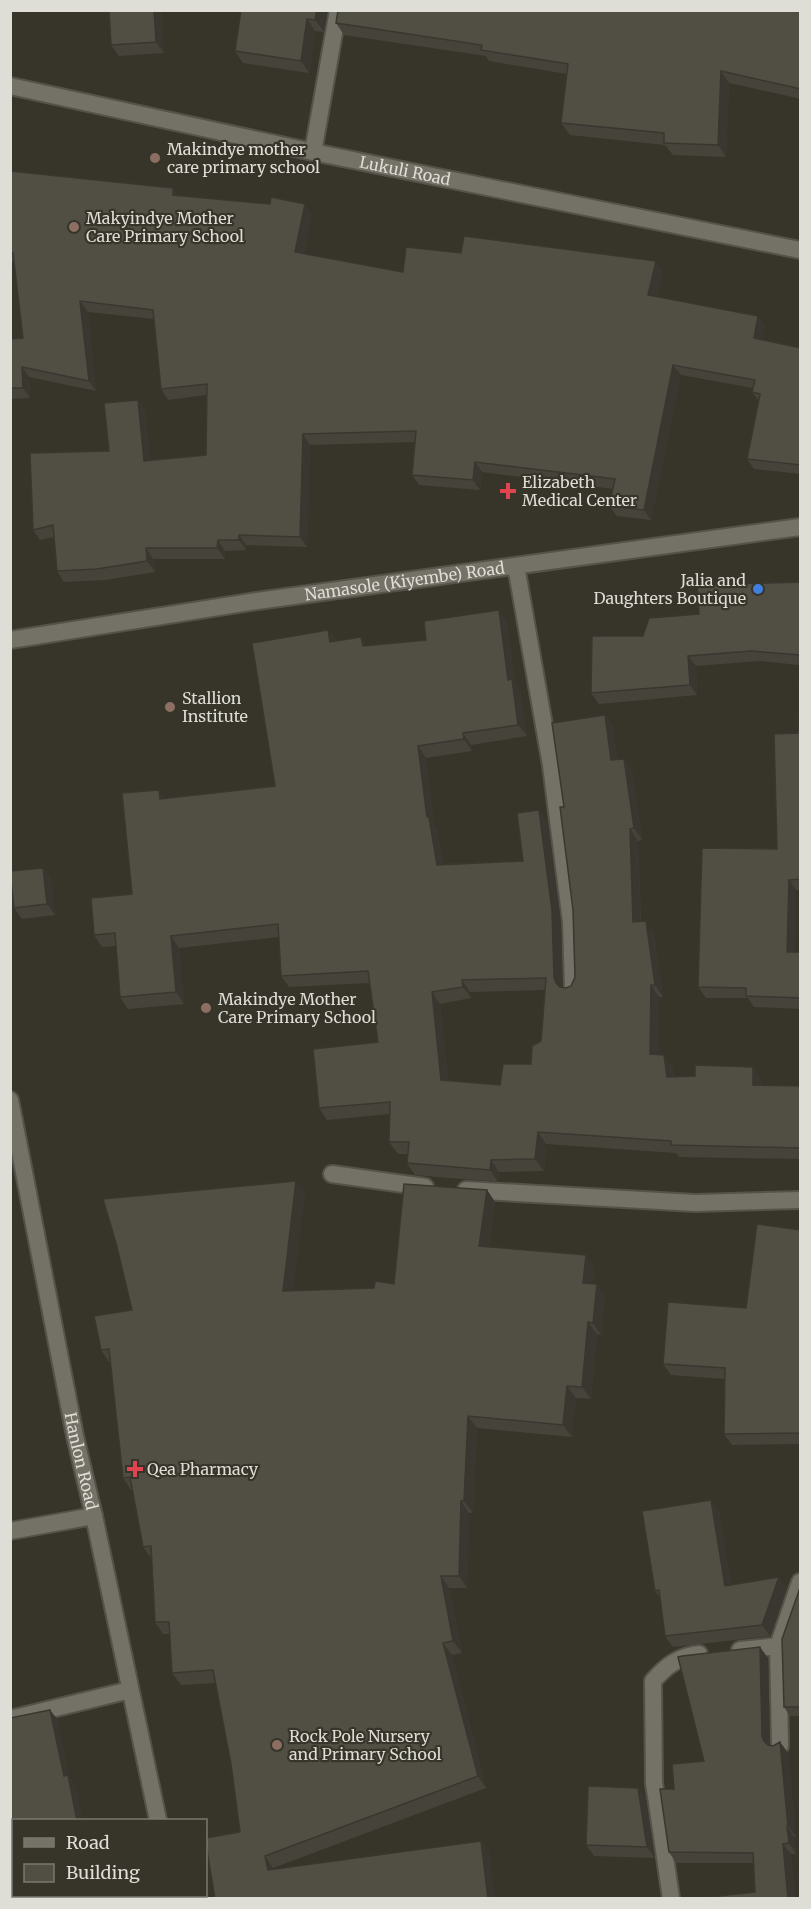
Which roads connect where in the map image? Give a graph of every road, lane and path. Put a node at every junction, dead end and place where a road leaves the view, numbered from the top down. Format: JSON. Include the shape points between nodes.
{"nodes":[{"id":1,"x":338,"y":10,"type":"edge"},
{"id":2,"x":10,"y":86,"type":"edge"},
{"id":3,"x":313,"y":152,"type":"junction"},
{"id":4,"x":801,"y":249,"type":"edge"},
{"id":5,"x":801,"y":527,"type":"edge"},
{"id":6,"x":516,"y":566,"type":"junction"},
{"id":7,"x":10,"y":640,"type":"edge"},
{"id":8,"x":573,"y":989,"type":"edge"},
{"id":9,"x":10,"y":1100,"type":"edge"},
{"id":10,"x":332,"y":1174,"type":"dead end"},
{"id":11,"x":801,"y":1200,"type":"edge"},
{"id":12,"x":94,"y":1516,"type":"junction"},
{"id":13,"x":10,"y":1531,"type":"edge"},
{"id":14,"x":801,"y":1582,"type":"edge"},
{"id":15,"x":778,"y":1646,"type":"junction"},
{"id":16,"x":130,"y":1690,"type":"junction"},
{"id":17,"x":10,"y":1719,"type":"edge"},
{"id":18,"x":780,"y":1746,"type":"edge"},
{"id":19,"x":158,"y":1819,"type":"edge"},
{"id":20,"x":671,"y":1899,"type":"edge"}],
"edges":[{"from":1,"to":3,"type":"street"},
{"from":2,"to":3,"type":"street","name":"Lukuli Road"},
{"from":3,"to":4,"type":"street","name":"Lukuli Road"},
{"from":5,"to":6,"type":"street","name":"Namasole (Kiyembe) Road"},
{"from":6,"to":7,"type":"street","name":"Namasole (Kiyembe) Road"},
{"from":6,"to":8,"type":"street","via":[[551,765],[571,922]]},
{"from":9,"to":12,"type":"street","name":"Hanlon Road"},
{"from":10,"to":11,"type":"street","via":[[405,1185],[537,1195],[695,1203]]},
{"from":12,"to":13,"type":"street"},
{"from":12,"to":16,"type":"street","name":"Hanlon Road"},
{"from":14,"to":15,"type":"street"},
{"from":15,"to":18,"type":"street"},
{"from":15,"to":20,"type":"street","via":[[686,1656],[665,1667],[653,1681],[654,1783]]},
{"from":16,"to":17,"type":"street"},
{"from":16,"to":19,"type":"street","name":"Hanlon Road"}]}
